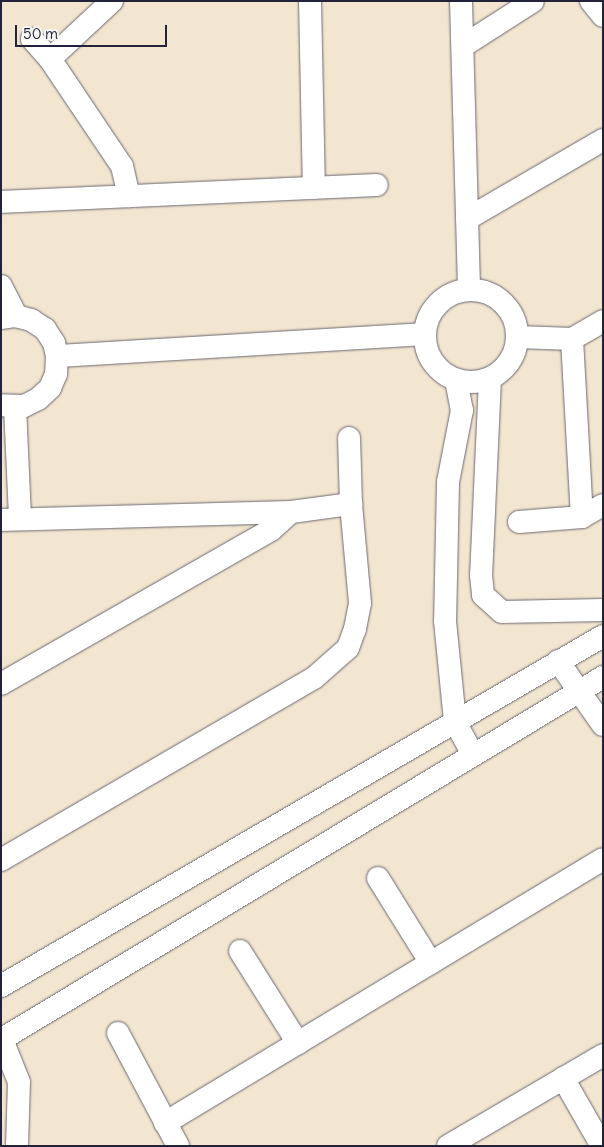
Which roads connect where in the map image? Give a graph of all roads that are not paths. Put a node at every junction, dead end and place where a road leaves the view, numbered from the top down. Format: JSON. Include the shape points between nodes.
{"nodes":[{"id":1,"x":112,"y":1,"type":"edge"},
{"id":2,"x":310,"y":1,"type":"edge"},
{"id":3,"x":461,"y":1,"type":"edge"},
{"id":4,"x":534,"y":1,"type":"edge"},
{"id":5,"x":591,"y":1,"type":"edge"},
{"id":6,"x":603,"y":16,"type":"edge"},
{"id":7,"x":32,"y":39,"type":"dead end"},
{"id":8,"x":463,"y":46,"type":"junction"},
{"id":9,"x":50,"y":60,"type":"junction"},
{"id":10,"x":603,"y":140,"type":"edge"},
{"id":11,"x":377,"y":185,"type":"dead end"},
{"id":12,"x":314,"y":188,"type":"junction"},
{"id":13,"x":130,"y":196,"type":"junction"},
{"id":14,"x":1,"y":202,"type":"edge"},
{"id":15,"x":467,"y":219,"type":"junction"},
{"id":16,"x":1,"y":286,"type":"edge"},
{"id":17,"x":469,"y":288,"type":"junction"},
{"id":18,"x":9,"y":317,"type":"edge"},
{"id":19,"x":603,"y":321,"type":"edge"},
{"id":20,"x":423,"y":334,"type":"junction"},
{"id":21,"x":518,"y":337,"type":"junction"},
{"id":22,"x":572,"y":339,"type":"junction"},
{"id":23,"x":57,"y":356,"type":"junction"},
{"id":24,"x":490,"y":379,"type":"junction"},
{"id":25,"x":456,"y":380,"type":"junction"},
{"id":26,"x":8,"y":406,"type":"edge"},
{"id":27,"x":349,"y":438,"type":"dead end"},
{"id":28,"x":351,"y":504,"type":"junction"},
{"id":29,"x":603,"y":505,"type":"edge"},
{"id":30,"x":291,"y":512,"type":"junction"},
{"id":31,"x":582,"y":517,"type":"junction"},
{"id":32,"x":10,"y":520,"type":"edge"},
{"id":33,"x":519,"y":522,"type":"dead end"},
{"id":34,"x":603,"y":610,"type":"edge"},
{"id":35,"x":600,"y":644,"type":"edge"},
{"id":36,"x":558,"y":661,"type":"junction"},
{"id":37,"x":603,"y":677,"type":"edge"},
{"id":38,"x":1,"y":684,"type":"edge"},
{"id":39,"x":579,"y":691,"type":"junction"},
{"id":40,"x":455,"y":722,"type":"junction"},
{"id":41,"x":603,"y":725,"type":"edge"},
{"id":42,"x":473,"y":755,"type":"junction"},
{"id":43,"x":603,"y":859,"type":"edge"},
{"id":44,"x":1,"y":860,"type":"edge"},
{"id":45,"x":378,"y":878,"type":"dead end"},
{"id":46,"x":240,"y":951,"type":"dead end"},
{"id":47,"x":431,"y":963,"type":"junction"},
{"id":48,"x":1,"y":986,"type":"edge"},
{"id":49,"x":118,"y":1033,"type":"dead end"},
{"id":50,"x":2,"y":1038,"type":"edge"},
{"id":51,"x":298,"y":1043,"type":"junction"},
{"id":52,"x":603,"y":1055,"type":"edge"},
{"id":53,"x":563,"y":1078,"type":"junction"},
{"id":54,"x":165,"y":1123,"type":"junction"},
{"id":55,"x":17,"y":1146,"type":"edge"},
{"id":56,"x":178,"y":1146,"type":"edge"},
{"id":57,"x":448,"y":1146,"type":"edge"},
{"id":58,"x":602,"y":1146,"type":"edge"}],
"edges":[{"from":1,"to":9,"type":"street"},
{"from":2,"to":12,"type":"street"},
{"from":3,"to":8,"type":"street"},
{"from":4,"to":8,"type":"street"},
{"from":5,"to":6,"type":"street"},
{"from":7,"to":9,"type":"street"},
{"from":8,"to":15,"type":"street"},
{"from":9,"to":13,"type":"street","via":[[122,166]]},
{"from":10,"to":15,"type":"street"},
{"from":11,"to":12,"type":"street"},
{"from":12,"to":13,"type":"street"},
{"from":13,"to":14,"type":"street"},
{"from":15,"to":17,"type":"street"},
{"from":16,"to":18,"type":"street"},
{"from":17,"to":20,"type":"street","via":[[447,295],[430,312]]},
{"from":17,"to":21,"type":"street","via":[[494,294],[512,313]]},
{"from":18,"to":23,"type":"street","via":[[31,320],[45,329],[54,343]]},
{"from":19,"to":22,"type":"street"},
{"from":20,"to":23,"type":"street"},
{"from":20,"to":25,"type":"street","via":[[427,354],[439,370]]},
{"from":21,"to":22,"type":"street"},
{"from":21,"to":24,"type":"street","via":[[514,354],[504,369]]},
{"from":22,"to":31,"type":"street"},
{"from":23,"to":26,"type":"street","via":[[56,374],[50,388],[24,406]]},
{"from":24,"to":25,"type":"street","via":[[473,383]]},
{"from":24,"to":34,"type":"street","via":[[481,575],[484,595],[502,612]]},
{"from":25,"to":40,"type":"street","via":[[462,410],[448,482],[445,621]]},
{"from":26,"to":32,"type":"street"},
{"from":27,"to":28,"type":"street"},
{"from":28,"to":30,"type":"street"},
{"from":28,"to":44,"type":"street","via":[[360,603],[348,648],[314,678]]},
{"from":29,"to":31,"type":"street"},
{"from":30,"to":32,"type":"street"},
{"from":30,"to":38,"type":"street","via":[[271,530]]},
{"from":31,"to":33,"type":"street"},
{"from":35,"to":36,"type":"street"},
{"from":36,"to":39,"type":"street"},
{"from":36,"to":40,"type":"street"},
{"from":37,"to":39,"type":"street"},
{"from":39,"to":41,"type":"street"},
{"from":39,"to":42,"type":"street"},
{"from":40,"to":42,"type":"street"},
{"from":40,"to":48,"type":"street"},
{"from":42,"to":50,"type":"street"},
{"from":43,"to":47,"type":"street"},
{"from":45,"to":47,"type":"street"},
{"from":46,"to":51,"type":"street"},
{"from":47,"to":51,"type":"street"},
{"from":49,"to":54,"type":"street"},
{"from":50,"to":55,"type":"street","via":[[19,1082]]},
{"from":51,"to":54,"type":"street"},
{"from":52,"to":53,"type":"street"},
{"from":53,"to":57,"type":"street"},
{"from":53,"to":58,"type":"street"},
{"from":54,"to":56,"type":"street"}]}
